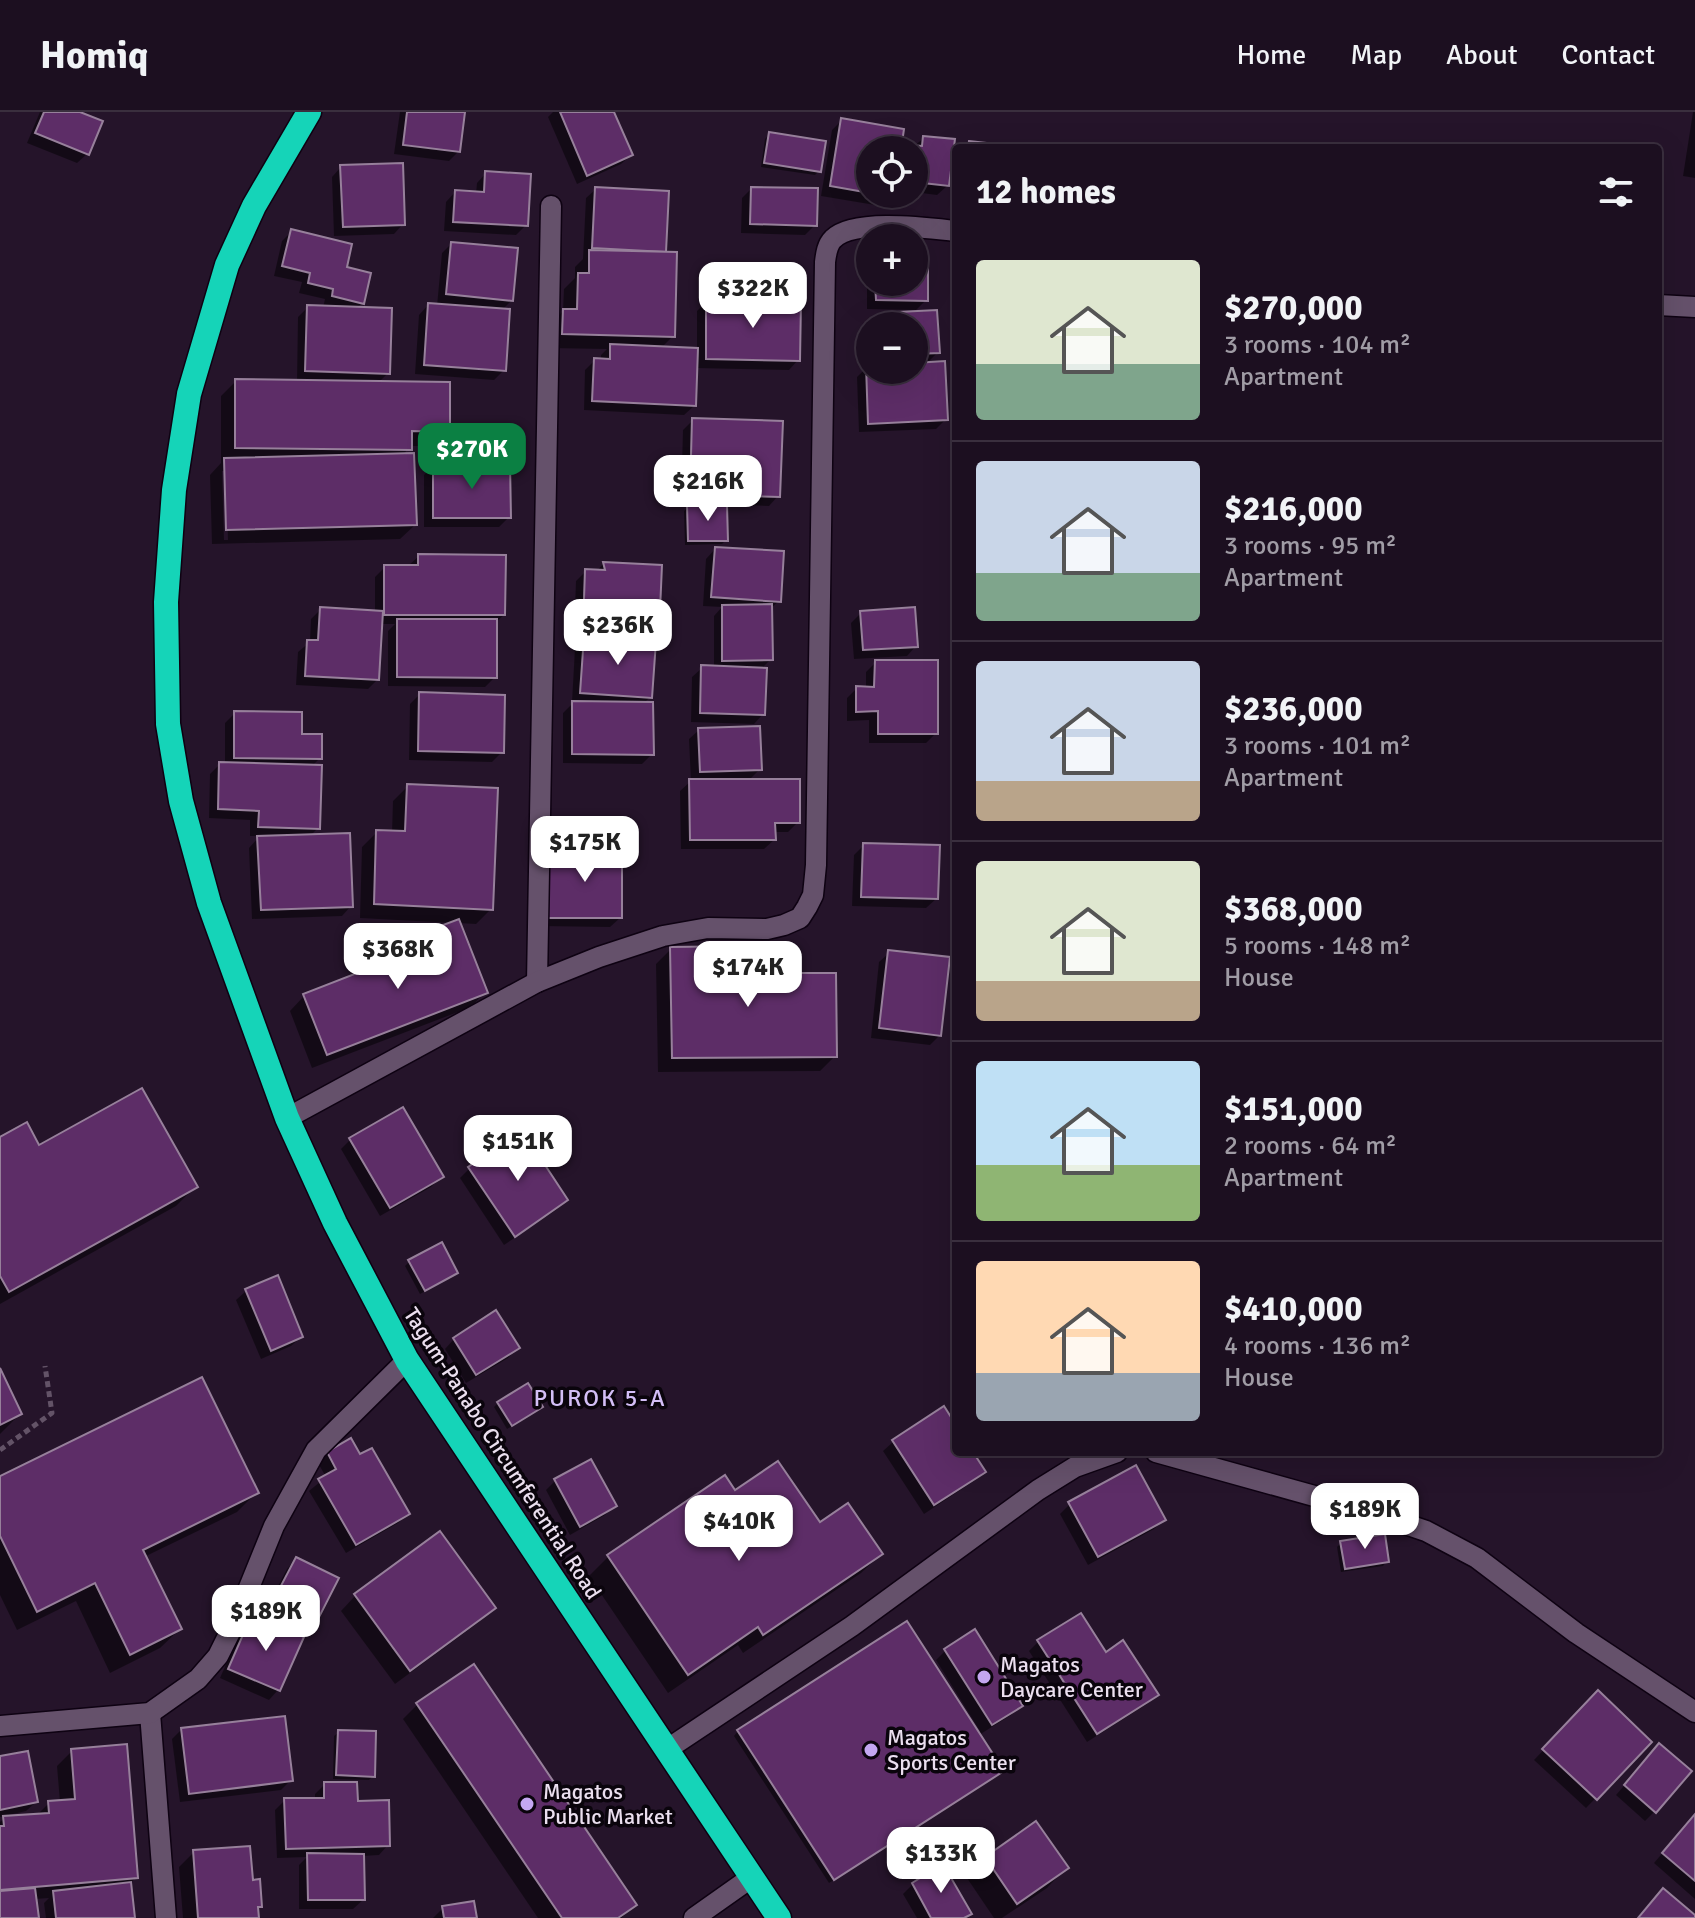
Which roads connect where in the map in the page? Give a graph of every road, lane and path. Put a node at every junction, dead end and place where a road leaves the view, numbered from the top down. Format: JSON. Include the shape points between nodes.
{"nodes":[{"id":1,"x":309,"y":112,"type":"edge"},
{"id":2,"x":551,"y":206,"type":"dead end"},
{"id":3,"x":952,"y":231,"type":"edge"},
{"id":4,"x":1662,"y":305,"type":"edge"},
{"id":5,"x":1695,"y":307,"type":"edge"},
{"id":6,"x":537,"y":982,"type":"junction"},
{"id":7,"x":287,"y":1118,"type":"junction"},
{"id":8,"x":407,"y":1360,"type":"junction"},
{"id":9,"x":45,"y":1366,"type":"dead end"},
{"id":10,"x":0,"y":1450,"type":"edge"},
{"id":11,"x":1106,"y":1456,"type":"edge"},
{"id":12,"x":1177,"y":1456,"type":"edge"},
{"id":13,"x":1695,"y":1712,"type":"edge"},
{"id":14,"x":150,"y":1713,"type":"junction"},
{"id":15,"x":0,"y":1726,"type":"edge"},
{"id":16,"x":666,"y":1750,"type":"junction"},
{"id":17,"x":752,"y":1877,"type":"junction"},
{"id":18,"x":166,"y":1918,"type":"edge"},
{"id":19,"x":694,"y":1918,"type":"edge"},
{"id":20,"x":779,"y":1918,"type":"edge"}],
"edges":[{"from":1,"to":7,"type":"highway","name":"Tagum-Panabo Circumferential Road","via":[[254,206],[209,321],[189,394],[174,490],[166,602],[168,724],[181,801],[209,903]]},
{"from":2,"to":6,"type":"street"},
{"from":3,"to":6,"type":"street","via":[[859,228],[842,232],[827,249],[816,865],[807,907],[800,918],[784,925],[663,936]]},
{"from":4,"to":5,"type":"street"},
{"from":6,"to":7,"type":"street"},
{"from":7,"to":8,"type":"highway","name":"Tagum-Panabo Circumferential Road"},
{"from":8,"to":14,"type":"street","via":[[316,1450],[274,1526],[218,1656],[198,1679]]},
{"from":8,"to":16,"type":"highway","name":"Tagum-Panabo Circumferential Road"},
{"from":9,"to":10,"type":"path","via":[[52,1413]]},
{"from":11,"to":16,"type":"street","via":[[1038,1490],[852,1626]]},
{"from":12,"to":13,"type":"street","via":[[1426,1531],[1477,1558],[1576,1633]]},
{"from":14,"to":15,"type":"street"},
{"from":14,"to":18,"type":"street"},
{"from":16,"to":17,"type":"highway","name":"Tagum-Panabo Circumferential Road"},
{"from":17,"to":19,"type":"street"},
{"from":17,"to":20,"type":"highway","name":"Tagum-Panabo Circumferential Road"}]}
